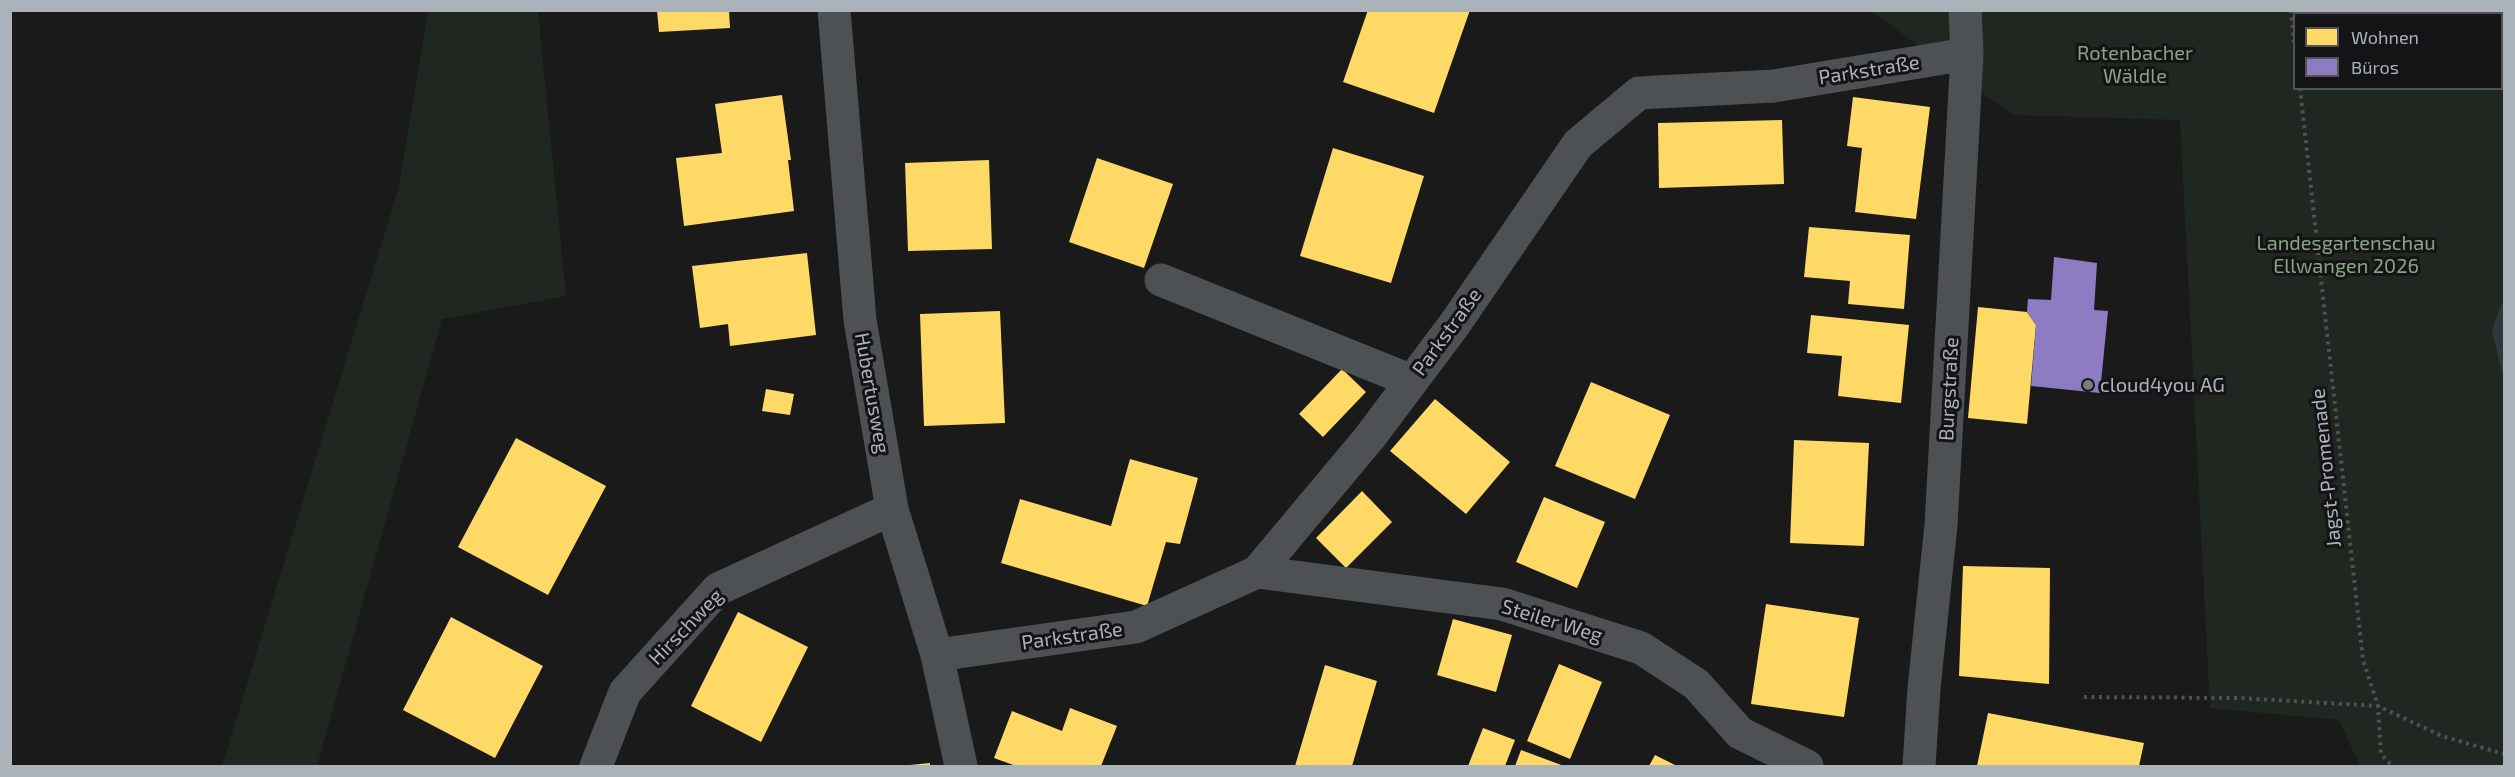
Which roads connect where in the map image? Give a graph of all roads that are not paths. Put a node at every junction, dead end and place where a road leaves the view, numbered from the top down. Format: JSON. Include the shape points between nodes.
{"nodes":[{"id":1,"x":834,"y":10,"type":"edge"},
{"id":2,"x":1965,"y":10,"type":"edge"},
{"id":3,"x":1967,"y":54,"type":"junction"},
{"id":4,"x":1161,"y":280,"type":"dead end"},
{"id":5,"x":1412,"y":381,"type":"junction"},
{"id":6,"x":892,"y":509,"type":"junction"},
{"id":7,"x":1257,"y":572,"type":"junction"},
{"id":8,"x":937,"y":655,"type":"junction"},
{"id":9,"x":596,"y":766,"type":"edge"},
{"id":10,"x":961,"y":766,"type":"edge"},
{"id":11,"x":1807,"y":766,"type":"edge"},
{"id":12,"x":1919,"y":766,"type":"edge"}],
"edges":[{"from":1,"to":6,"type":"street","name":"Hubertusweg","via":[[860,320]]},
{"from":2,"to":3,"type":"street","name":"Burgstraße"},
{"from":3,"to":5,"type":"street","name":"Parkstraße","via":[[1774,86],[1639,93],[1578,144]]},
{"from":3,"to":12,"type":"street","name":"Burgstraße","via":[[1941,525]]},
{"from":4,"to":5,"type":"street"},
{"from":5,"to":7,"type":"street","name":"Parkstraße"},
{"from":6,"to":8,"type":"street","name":"Hubertusweg"},
{"from":6,"to":9,"type":"street","name":"Hirschweg","via":[[718,589],[625,692]]},
{"from":7,"to":8,"type":"street","name":"Parkstraße","via":[[1136,627]]},
{"from":7,"to":11,"type":"street","name":"Steiler Weg","via":[[1502,604],[1641,648],[1696,684],[1740,733]]},
{"from":8,"to":10,"type":"street","name":"Hubertusweg"}]}
